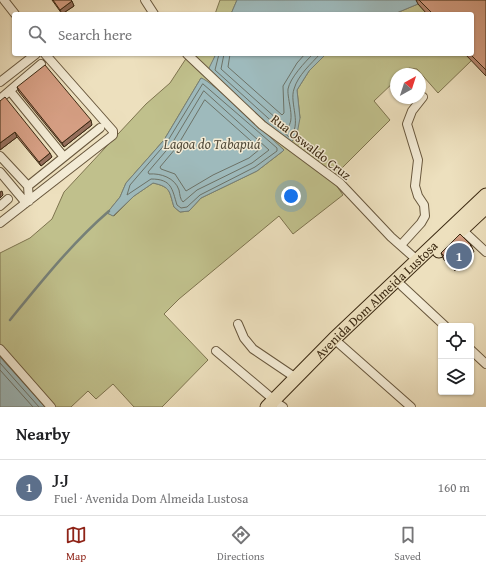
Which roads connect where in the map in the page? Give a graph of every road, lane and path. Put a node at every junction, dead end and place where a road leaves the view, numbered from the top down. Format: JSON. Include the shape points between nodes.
{"nodes":[{"id":1,"x":4,"y":0,"type":"edge"},
{"id":2,"x":145,"y":0,"type":"edge"},
{"id":3,"x":13,"y":12,"type":"edge"},
{"id":4,"x":153,"y":12,"type":"edge"},
{"id":5,"x":33,"y":56,"type":"edge"},
{"id":6,"x":47,"y":56,"type":"edge"},
{"id":7,"x":189,"y":56,"type":"edge"},
{"id":8,"x":41,"y":64,"type":"dead end"},
{"id":9,"x":0,"y":82,"type":"edge"},
{"id":10,"x":10,"y":91,"type":"junction"},
{"id":11,"x":0,"y":99,"type":"edge"},
{"id":12,"x":418,"y":104,"type":"edge"},
{"id":13,"x":100,"y":128,"type":"dead end"},
{"id":14,"x":0,"y":156,"type":"edge"},
{"id":15,"x":64,"y":157,"type":"junction"},
{"id":16,"x":0,"y":172,"type":"edge"},
{"id":17,"x":28,"y":186,"type":"junction"},
{"id":18,"x":486,"y":195,"type":"edge"},
{"id":19,"x":8,"y":199,"type":"dead end"},
{"id":20,"x":27,"y":202,"type":"junction"},
{"id":21,"x":0,"y":206,"type":"edge"},
{"id":22,"x":486,"y":207,"type":"edge"},
{"id":23,"x":0,"y":223,"type":"edge"},
{"id":24,"x":458,"y":226,"type":"junction"},
{"id":25,"x":401,"y":245,"type":"junction"},
{"id":26,"x":486,"y":252,"type":"edge"},
{"id":27,"x":417,"y":260,"type":"junction"},
{"id":28,"x":402,"y":286,"type":"junction"},
{"id":29,"x":442,"y":323,"type":"edge"},
{"id":30,"x":238,"y":324,"type":"dead end"},
{"id":31,"x":338,"y":342,"type":"junction"},
{"id":32,"x":0,"y":349,"type":"edge"},
{"id":33,"x":216,"y":351,"type":"dead end"},
{"id":34,"x":474,"y":353,"type":"edge"},
{"id":35,"x":486,"y":364,"type":"edge"},
{"id":36,"x":296,"y":378,"type":"junction"},
{"id":37,"x":277,"y":405,"type":"edge"},
{"id":38,"x":51,"y":407,"type":"edge"},
{"id":39,"x":411,"y":407,"type":"edge"}],
"edges":[{"from":1,"to":3,"type":"street"},
{"from":2,"to":4,"type":"street"},
{"from":5,"to":9,"type":"street"},
{"from":6,"to":20,"type":"street","via":[[114,135]]},
{"from":7,"to":25,"type":"street","name":"Rua Oswaldo Cruz","via":[[262,125],[340,183]]},
{"from":8,"to":10,"type":"street"},
{"from":10,"to":11,"type":"street"},
{"from":10,"to":15,"type":"street"},
{"from":12,"to":25,"type":"street","via":[[407,124],[418,160],[416,186],[418,196],[424,205],[425,216]]},
{"from":13,"to":15,"type":"street"},
{"from":14,"to":17,"type":"street"},
{"from":15,"to":17,"type":"street"},
{"from":16,"to":20,"type":"street"},
{"from":17,"to":20,"type":"street"},
{"from":18,"to":24,"type":"main road","name":"Avenida Dom Almeida Lustosa"},
{"from":19,"to":21,"type":"street"},
{"from":20,"to":23,"type":"street"},
{"from":22,"to":24,"type":"main road","name":"Avenida Dom Almeida Lustosa"},
{"from":24,"to":26,"type":"street"},
{"from":24,"to":27,"type":"main road","name":"Avenida Dom Almeida Lustosa"},
{"from":24,"to":28,"type":"main road","name":"Avenida Dom Almeida Lustosa"},
{"from":25,"to":27,"type":"street","name":"Rua Oswaldo Cruz"},
{"from":27,"to":31,"type":"main road","name":"Avenida Dom Almeida Lustosa"},
{"from":28,"to":29,"type":"street"},
{"from":28,"to":31,"type":"main road","name":"Avenida Dom Almeida Lustosa"},
{"from":30,"to":36,"type":"street","via":[[244,338],[253,348]]},
{"from":31,"to":36,"type":"main road","name":"Avenida Dom Almeida Lustosa"},
{"from":31,"to":37,"type":"main road","name":"Avenida Dom Almeida Lustosa"},
{"from":31,"to":39,"type":"street"},
{"from":32,"to":38,"type":"street"},
{"from":33,"to":37,"type":"street"},
{"from":34,"to":35,"type":"street"},
{"from":36,"to":37,"type":"main road","name":"Avenida Dom Almeida Lustosa"}]}
